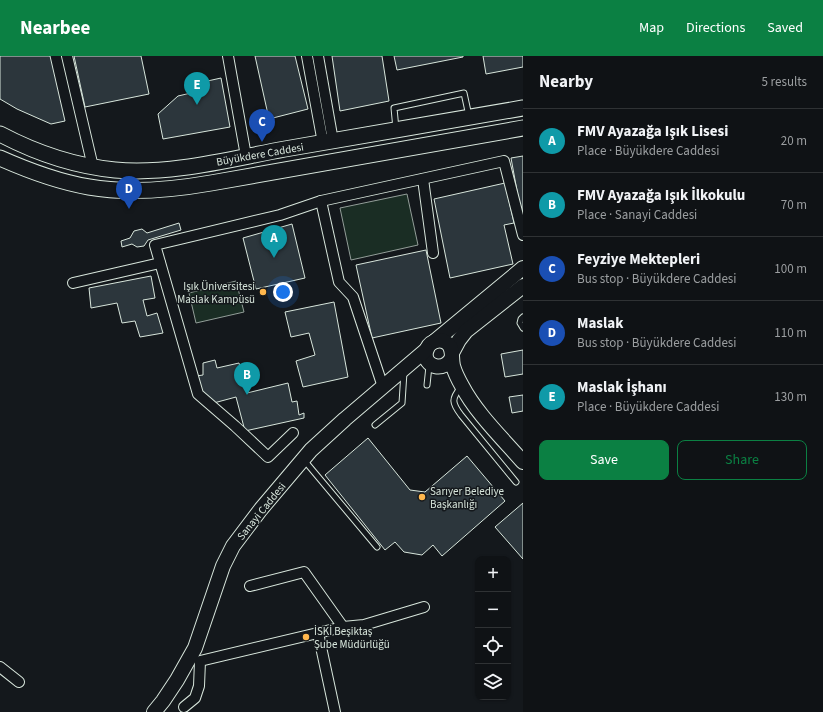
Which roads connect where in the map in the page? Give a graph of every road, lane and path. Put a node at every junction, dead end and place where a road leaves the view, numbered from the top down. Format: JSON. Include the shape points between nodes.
{"nodes":[{"id":1,"x":67,"y":56,"type":"edge"},
{"id":2,"x":228,"y":56,"type":"edge"},
{"id":3,"x":307,"y":56,"type":"edge"},
{"id":4,"x":318,"y":56,"type":"edge"},
{"id":5,"x":523,"y":108,"type":"edge"},
{"id":6,"x":470,"y":117,"type":"junction"},
{"id":7,"x":523,"y":128,"type":"edge"},
{"id":8,"x":396,"y":130,"type":"junction"},
{"id":9,"x":0,"y":134,"type":"edge"},
{"id":10,"x":328,"y":142,"type":"junction"},
{"id":11,"x":246,"y":156,"type":"junction"},
{"id":12,"x":0,"y":158,"type":"edge"},
{"id":13,"x":93,"y":167,"type":"junction"},
{"id":14,"x":423,"y":179,"type":"junction"},
{"id":15,"x":321,"y":202,"type":"junction"},
{"id":16,"x":523,"y":235,"type":"edge"},
{"id":17,"x":433,"y":253,"type":"dead end"},
{"id":18,"x":160,"y":263,"type":"junction"},
{"id":19,"x":521,"y":278,"type":"edge"},
{"id":20,"x":74,"y":282,"type":"dead end"},
{"id":21,"x":523,"y":317,"type":"edge"},
{"id":22,"x":523,"y":328,"type":"edge"},
{"id":23,"x":432,"y":355,"type":"junction"},
{"id":24,"x":452,"y":355,"type":"junction"},
{"id":25,"x":404,"y":369,"type":"junction"},
{"id":26,"x":427,"y":385,"type":"dead end"},
{"id":27,"x":383,"y":386,"type":"junction"},
{"id":28,"x":462,"y":386,"type":"junction"},
{"id":29,"x":375,"y":425,"type":"dead end"},
{"id":30,"x":293,"y":433,"type":"dead end"},
{"id":31,"x":523,"y":453,"type":"edge"},
{"id":32,"x":303,"y":459,"type":"junction"},
{"id":33,"x":523,"y":462,"type":"edge"},
{"id":34,"x":516,"y":482,"type":"dead end"},
{"id":35,"x":377,"y":547,"type":"dead end"},
{"id":36,"x":250,"y":586,"type":"dead end"},
{"id":37,"x":424,"y":607,"type":"dead end"},
{"id":38,"x":343,"y":627,"type":"junction"},
{"id":39,"x":318,"y":633,"type":"junction"},
{"id":40,"x":0,"y":667,"type":"edge"},
{"id":41,"x":20,"y":682,"type":"dead end"},
{"id":42,"x":184,"y":707,"type":"dead end"},
{"id":43,"x":154,"y":712,"type":"edge"},
{"id":44,"x":334,"y":712,"type":"edge"}],
"edges":[{"from":1,"to":13,"type":"street"},
{"from":2,"to":11,"type":"street"},
{"from":3,"to":10,"type":"street"},
{"from":4,"to":10,"type":"street"},
{"from":5,"to":6,"type":"main road","name":"Büyükdere Caddesi"},
{"from":6,"to":8,"type":"main road","name":"Büyükdere Caddesi"},
{"from":6,"to":8,"type":"lane","via":[[464,93],[394,108]]},
{"from":7,"to":12,"type":"main road","name":"Büyükdere Caddesi","via":[[211,184],[136,191],[72,183]]},
{"from":8,"to":10,"type":"main road","name":"Büyükdere Caddesi"},
{"from":9,"to":13,"type":"main road","name":"Büyükdere Caddesi","via":[[59,159]]},
{"from":10,"to":11,"type":"main road","name":"Büyükdere Caddesi"},
{"from":11,"to":13,"type":"main road","name":"Büyükdere Caddesi","via":[[206,164],[152,170]]},
{"from":14,"to":15,"type":"street"},
{"from":14,"to":16,"type":"street","via":[[504,161]]},
{"from":14,"to":17,"type":"street"},
{"from":15,"to":18,"type":"street","via":[[280,215],[155,246]]},
{"from":15,"to":27,"type":"street","via":[[338,282],[353,297]]},
{"from":18,"to":20,"type":"street"},
{"from":18,"to":30,"type":"street","via":[[198,394],[268,457]]},
{"from":19,"to":23,"type":"street","name":"Sanayi Caddesi"},
{"from":19,"to":24,"type":"street","name":"Sanayi Caddesi","via":[[466,331]]},
{"from":21,"to":22,"type":"lane","via":[[520,323]]},
{"from":23,"to":24,"type":"street","via":[[443,367]]},
{"from":23,"to":24,"type":"street","via":[[443,341],[450,345]]},
{"from":23,"to":25,"type":"street","name":"Sanayi Caddesi"},
{"from":23,"to":26,"type":"lane"},
{"from":23,"to":28,"type":"street"},
{"from":24,"to":28,"type":"street","via":[[456,374]]},
{"from":25,"to":27,"type":"street","name":"Sanayi Caddesi"},
{"from":25,"to":29,"type":"lane","via":[[402,403]]},
{"from":27,"to":32,"type":"street","name":"Sanayi Caddesi"},
{"from":28,"to":31,"type":"street","via":[[476,398]]},
{"from":28,"to":33,"type":"street","via":[[473,404]]},
{"from":28,"to":34,"type":"lane","via":[[456,393],[454,406]]},
{"from":32,"to":35,"type":"lane"},
{"from":32,"to":43,"type":"street","name":"Sanayi Caddesi","via":[[233,546],[223,566],[195,648],[177,680]]},
{"from":36,"to":38,"type":"street","via":[[304,572]]},
{"from":37,"to":38,"type":"street","via":[[364,625]]},
{"from":38,"to":39,"type":"street"},
{"from":39,"to":42,"type":"street","via":[[200,661],[199,686],[195,698]]},
{"from":39,"to":44,"type":"street"},
{"from":40,"to":41,"type":"street"}]}
